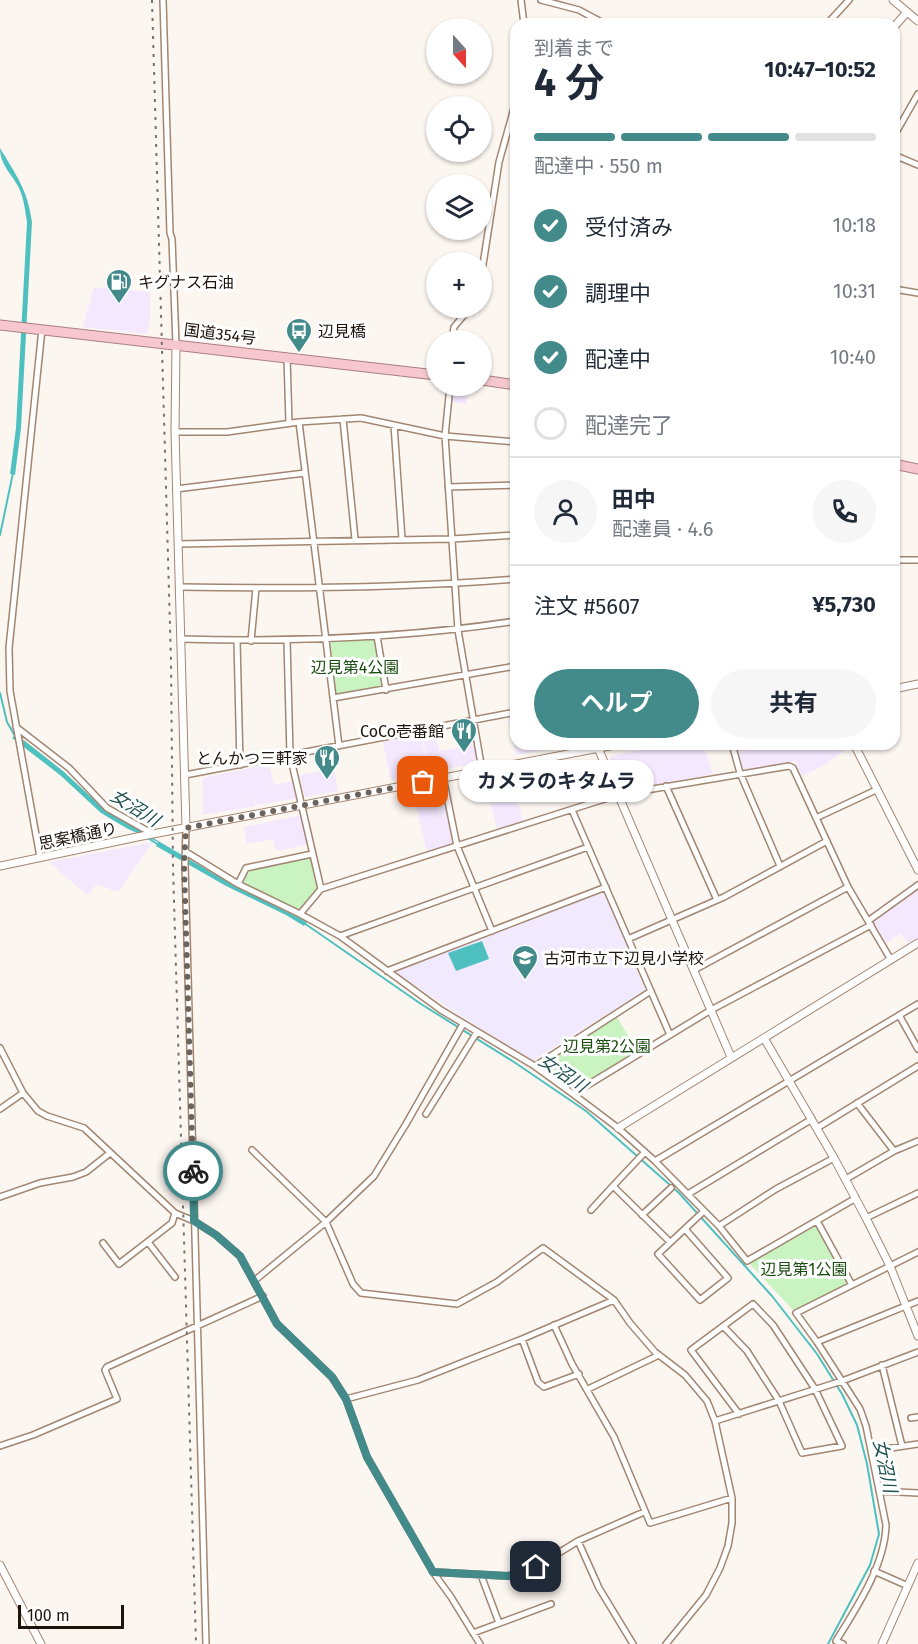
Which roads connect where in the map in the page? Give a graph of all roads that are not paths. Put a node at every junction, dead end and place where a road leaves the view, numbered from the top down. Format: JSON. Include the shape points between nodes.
{"nodes":[{"id":1,"x":163,"y":0,"type":"edge"},
{"id":2,"x":521,"y":0,"type":"edge"},
{"id":3,"x":541,"y":0,"type":"edge"},
{"id":4,"x":849,"y":0,"type":"edge"},
{"id":5,"x":893,"y":0,"type":"edge"},
{"id":6,"x":907,"y":12,"type":"junction"},
{"id":7,"x":523,"y":18,"type":"edge"},
{"id":8,"x":594,"y":18,"type":"edge"},
{"id":9,"x":832,"y":18,"type":"edge"},
{"id":10,"x":900,"y":20,"type":"edge"},
{"id":11,"x":918,"y":21,"type":"edge"},
{"id":12,"x":918,"y":94,"type":"edge"},
{"id":13,"x":510,"y":122,"type":"edge"},
{"id":14,"x":900,"y":126,"type":"edge"},
{"id":15,"x":900,"y":158,"type":"edge"},
{"id":16,"x":918,"y":165,"type":"edge"},
{"id":17,"x":485,"y":252,"type":"edge"},
{"id":18,"x":900,"y":289,"type":"edge"},
{"id":19,"x":918,"y":293,"type":"edge"},
{"id":20,"x":0,"y":325,"type":"edge"},
{"id":21,"x":42,"y":329,"type":"junction"},
{"id":22,"x":177,"y":344,"type":"junction"},
{"id":23,"x":287,"y":357,"type":"junction"},
{"id":24,"x":426,"y":374,"type":"edge"},
{"id":25,"x":492,"y":381,"type":"edge"},
{"id":26,"x":510,"y":384,"type":"edge"},
{"id":27,"x":449,"y":396,"type":"edge"},
{"id":28,"x":342,"y":418,"type":"junction"},
{"id":29,"x":299,"y":422,"type":"junction"},
{"id":30,"x":289,"y":423,"type":"junction"},
{"id":31,"x":394,"y":425,"type":"junction"},
{"id":32,"x":175,"y":432,"type":"junction"},
{"id":33,"x":445,"y":436,"type":"junction"},
{"id":34,"x":510,"y":441,"type":"edge"},
{"id":35,"x":900,"y":465,"type":"edge"},
{"id":36,"x":918,"y":469,"type":"edge"},
{"id":37,"x":305,"y":473,"type":"junction"},
{"id":38,"x":510,"y":485,"type":"edge"},
{"id":39,"x":448,"y":487,"type":"junction"},
{"id":40,"x":176,"y":489,"type":"junction"},
{"id":41,"x":510,"y":535,"type":"edge"},
{"id":42,"x":355,"y":539,"type":"junction"},
{"id":43,"x":402,"y":539,"type":"junction"},
{"id":44,"x":452,"y":539,"type":"junction"},
{"id":45,"x":312,"y":540,"type":"junction"},
{"id":46,"x":178,"y":544,"type":"junction"},
{"id":47,"x":900,"y":560,"type":"edge"},
{"id":48,"x":918,"y":560,"type":"edge"},
{"id":49,"x":510,"y":579,"type":"edge"},
{"id":50,"x":455,"y":584,"type":"junction"},
{"id":51,"x":180,"y":587,"type":"junction"},
{"id":52,"x":256,"y":588,"type":"junction"},
{"id":53,"x":319,"y":589,"type":"junction"},
{"id":54,"x":510,"y":622,"type":"edge"},
{"id":55,"x":458,"y":630,"type":"junction"},
{"id":56,"x":377,"y":636,"type":"junction"},
{"id":57,"x":182,"y":639,"type":"junction"},
{"id":58,"x":325,"y":639,"type":"junction"},
{"id":59,"x":287,"y":640,"type":"junction"},
{"id":60,"x":237,"y":641,"type":"junction"},
{"id":61,"x":251,"y":641,"type":"junction"},
{"id":62,"x":510,"y":667,"type":"edge"},
{"id":63,"x":466,"y":676,"type":"junction"},
{"id":64,"x":918,"y":684,"type":"edge"},
{"id":65,"x":900,"y":688,"type":"edge"},
{"id":66,"x":386,"y":690,"type":"junction"},
{"id":67,"x":333,"y":699,"type":"junction"},
{"id":68,"x":510,"y":713,"type":"edge"},
{"id":69,"x":473,"y":720,"type":"junction"},
{"id":70,"x":16,"y":730,"type":"junction"},
{"id":71,"x":339,"y":746,"type":"junction"},
{"id":72,"x":587,"y":750,"type":"edge"},
{"id":73,"x":599,"y":750,"type":"edge"},
{"id":74,"x":734,"y":750,"type":"edge"},
{"id":75,"x":857,"y":750,"type":"edge"},
{"id":76,"x":290,"y":755,"type":"junction"},
{"id":77,"x":240,"y":765,"type":"junction"},
{"id":78,"x":482,"y":770,"type":"junction"},
{"id":79,"x":740,"y":773,"type":"junction"},
{"id":80,"x":184,"y":776,"type":"junction"},
{"id":81,"x":444,"y":777,"type":"junction"},
{"id":82,"x":666,"y":786,"type":"junction"},
{"id":83,"x":876,"y":790,"type":"junction"},
{"id":84,"x":617,"y":795,"type":"junction"},
{"id":85,"x":302,"y":805,"type":"junction"},
{"id":86,"x":572,"y":810,"type":"junction"},
{"id":87,"x":816,"y":818,"type":"junction"},
{"id":88,"x":186,"y":828,"type":"junction"},
{"id":89,"x":151,"y":835,"type":"junction"},
{"id":90,"x":827,"y":841,"type":"junction"},
{"id":91,"x":457,"y":846,"type":"junction"},
{"id":92,"x":588,"y":848,"type":"junction"},
{"id":93,"x":185,"y":854,"type":"junction"},
{"id":94,"x":312,"y":854,"type":"junction"},
{"id":95,"x":40,"y":857,"type":"junction"},
{"id":96,"x":0,"y":866,"type":"edge"},
{"id":97,"x":780,"y":866,"type":"junction"},
{"id":98,"x":918,"y":870,"type":"edge"},
{"id":99,"x":238,"y":884,"type":"junction"},
{"id":100,"x":918,"y":885,"type":"edge"},
{"id":101,"x":606,"y":887,"type":"junction"},
{"id":102,"x":848,"y":887,"type":"junction"},
{"id":103,"x":475,"y":888,"type":"junction"},
{"id":104,"x":321,"y":889,"type":"junction"},
{"id":105,"x":717,"y":900,"type":"junction"},
{"id":106,"x":300,"y":914,"type":"junction"},
{"id":107,"x":672,"y":920,"type":"junction"},
{"id":108,"x":869,"y":923,"type":"junction"},
{"id":109,"x":492,"y":931,"type":"junction"},
{"id":110,"x":340,"y":936,"type":"junction"},
{"id":111,"x":628,"y":939,"type":"junction"},
{"id":112,"x":918,"y":943,"type":"edge"},
{"id":113,"x":891,"y":960,"type":"junction"},
{"id":114,"x":694,"y":970,"type":"junction"},
{"id":115,"x":387,"y":971,"type":"junction"},
{"id":116,"x":651,"y":991,"type":"junction"},
{"id":117,"x":918,"y":1004,"type":"edge"},
{"id":118,"x":711,"y":1010,"type":"junction"},
{"id":119,"x":899,"y":1015,"type":"junction"},
{"id":120,"x":463,"y":1024,"type":"junction"},
{"id":121,"x":477,"y":1032,"type":"junction"},
{"id":122,"x":670,"y":1035,"type":"junction"},
{"id":123,"x":764,"y":1038,"type":"junction"},
{"id":124,"x":0,"y":1048,"type":"edge"},
{"id":125,"x":918,"y":1049,"type":"edge"},
{"id":126,"x":731,"y":1057,"type":"junction"},
{"id":127,"x":535,"y":1066,"type":"junction"},
{"id":128,"x":918,"y":1066,"type":"edge"},
{"id":129,"x":435,"y":1074,"type":"junction"},
{"id":130,"x":789,"y":1080,"type":"junction"},
{"id":131,"x":446,"y":1082,"type":"junction"},
{"id":132,"x":23,"y":1093,"type":"junction"},
{"id":133,"x":573,"y":1094,"type":"junction"},
{"id":134,"x":857,"y":1103,"type":"junction"},
{"id":135,"x":0,"y":1109,"type":"edge"},
{"id":136,"x":426,"y":1114,"type":"dead end"},
{"id":137,"x":812,"y":1119,"type":"junction"},
{"id":138,"x":618,"y":1128,"type":"junction"},
{"id":139,"x":817,"y":1128,"type":"junction"},
{"id":140,"x":918,"y":1141,"type":"edge"},
{"id":141,"x":252,"y":1150,"type":"dead end"},
{"id":142,"x":894,"y":1151,"type":"junction"},
{"id":143,"x":645,"y":1152,"type":"junction"},
{"id":144,"x":110,"y":1153,"type":"junction"},
{"id":145,"x":834,"y":1158,"type":"junction"},
{"id":146,"x":655,"y":1161,"type":"junction"},
{"id":147,"x":846,"y":1179,"type":"junction"},
{"id":148,"x":614,"y":1186,"type":"junction"},
{"id":149,"x":671,"y":1188,"type":"dead end"},
{"id":150,"x":918,"y":1193,"type":"edge"},
{"id":151,"x":688,"y":1194,"type":"junction"},
{"id":152,"x":0,"y":1197,"type":"edge"},
{"id":153,"x":856,"y":1198,"type":"junction"},
{"id":154,"x":591,"y":1210,"type":"dead end"},
{"id":155,"x":704,"y":1211,"type":"junction"},
{"id":156,"x":174,"y":1213,"type":"junction"},
{"id":157,"x":642,"y":1215,"type":"junction"},
{"id":158,"x":866,"y":1218,"type":"junction"},
{"id":159,"x":194,"y":1221,"type":"junction"},
{"id":160,"x":817,"y":1221,"type":"junction"},
{"id":161,"x":326,"y":1222,"type":"junction"},
{"id":162,"x":719,"y":1226,"type":"junction"},
{"id":163,"x":685,"y":1229,"type":"junction"},
{"id":164,"x":148,"y":1242,"type":"junction"},
{"id":165,"x":670,"y":1242,"type":"junction"},
{"id":166,"x":103,"y":1243,"type":"dead end"},
{"id":167,"x":918,"y":1252,"type":"edge"},
{"id":168,"x":890,"y":1266,"type":"junction"},
{"id":169,"x":175,"y":1277,"type":"dead end"},
{"id":170,"x":254,"y":1281,"type":"junction"},
{"id":171,"x":852,"y":1285,"type":"junction"},
{"id":172,"x":262,"y":1296,"type":"junction"},
{"id":173,"x":614,"y":1300,"type":"junction"},
{"id":174,"x":918,"y":1301,"type":"edge"},
{"id":175,"x":906,"y":1307,"type":"junction"},
{"id":176,"x":554,"y":1325,"type":"junction"},
{"id":177,"x":197,"y":1326,"type":"junction"},
{"id":178,"x":723,"y":1326,"type":"junction"},
{"id":179,"x":918,"y":1336,"type":"edge"},
{"id":180,"x":522,"y":1340,"type":"junction"},
{"id":181,"x":817,"y":1342,"type":"junction"},
{"id":182,"x":918,"y":1352,"type":"edge"},
{"id":183,"x":659,"y":1355,"type":"junction"},
{"id":184,"x":882,"y":1365,"type":"junction"},
{"id":185,"x":579,"y":1374,"type":"junction"},
{"id":186,"x":842,"y":1381,"type":"junction"},
{"id":187,"x":588,"y":1389,"type":"junction"},
{"id":188,"x":815,"y":1389,"type":"junction"},
{"id":189,"x":346,"y":1399,"type":"junction"},
{"id":190,"x":779,"y":1401,"type":"junction"},
{"id":191,"x":739,"y":1414,"type":"junction"},
{"id":192,"x":918,"y":1417,"type":"edge"},
{"id":193,"x":910,"y":1418,"type":"dead end"},
{"id":194,"x":716,"y":1421,"type":"junction"},
{"id":195,"x":918,"y":1444,"type":"edge"},
{"id":196,"x":0,"y":1446,"type":"edge"},
{"id":197,"x":902,"y":1446,"type":"junction"},
{"id":198,"x":871,"y":1451,"type":"junction"},
{"id":199,"x":879,"y":1491,"type":"junction"},
{"id":200,"x":918,"y":1493,"type":"edge"},
{"id":201,"x":732,"y":1498,"type":"junction"},
{"id":202,"x":644,"y":1512,"type":"junction"},
{"id":203,"x":578,"y":1541,"type":"junction"},
{"id":204,"x":918,"y":1563,"type":"edge"},
{"id":205,"x":0,"y":1565,"type":"edge"},
{"id":206,"x":874,"y":1571,"type":"junction"},
{"id":207,"x":433,"y":1572,"type":"junction"},
{"id":208,"x":481,"y":1575,"type":"junction"},
{"id":209,"x":916,"y":1575,"type":"edge"},
{"id":210,"x":908,"y":1586,"type":"junction"},
{"id":211,"x":551,"y":1604,"type":"dead end"},
{"id":212,"x":499,"y":1623,"type":"junction"},
{"id":213,"x":473,"y":1633,"type":"junction"},
{"id":214,"x":41,"y":1644,"type":"edge"},
{"id":215,"x":207,"y":1644,"type":"edge"},
{"id":216,"x":480,"y":1644,"type":"edge"},
{"id":217,"x":633,"y":1644,"type":"edge"},
{"id":218,"x":666,"y":1644,"type":"edge"},
{"id":219,"x":843,"y":1644,"type":"edge"},
{"id":220,"x":882,"y":1644,"type":"edge"}],
"edges":[{"from":1,"to":22,"type":"street"},
{"from":2,"to":7,"type":"street"},
{"from":3,"to":8,"type":"street"},
{"from":4,"to":9,"type":"street"},
{"from":5,"to":6,"type":"street"},
{"from":6,"to":10,"type":"street"},
{"from":6,"to":11,"type":"street"},
{"from":12,"to":14,"type":"street"},
{"from":13,"to":17,"type":"street","via":[[499,162]]},
{"from":15,"to":16,"type":"street"},
{"from":18,"to":19,"type":"street"},
{"from":20,"to":21,"type":"highway","name":"国道354号"},
{"from":21,"to":22,"type":"highway","name":"国道354号"},
{"from":21,"to":70,"type":"street","via":[[9,648]]},
{"from":22,"to":23,"type":"highway","name":"国道354号"},
{"from":22,"to":32,"type":"street"},
{"from":23,"to":24,"type":"highway","name":"国道354号"},
{"from":23,"to":30,"type":"street"},
{"from":25,"to":26,"type":"highway"},
{"from":27,"to":33,"type":"street"},
{"from":28,"to":29,"type":"street"},
{"from":28,"to":31,"type":"street"},
{"from":28,"to":42,"type":"street"},
{"from":29,"to":30,"type":"street"},
{"from":29,"to":37,"type":"street"},
{"from":30,"to":32,"type":"street","via":[[227,432]]},
{"from":31,"to":33,"type":"street"},
{"from":31,"to":43,"type":"street"},
{"from":32,"to":40,"type":"street"},
{"from":33,"to":34,"type":"street"},
{"from":33,"to":39,"type":"street"},
{"from":35,"to":36,"type":"highway"},
{"from":37,"to":40,"type":"street"},
{"from":37,"to":45,"type":"street"},
{"from":38,"to":39,"type":"street"},
{"from":39,"to":44,"type":"street"},
{"from":40,"to":46,"type":"street"},
{"from":41,"to":44,"type":"street"},
{"from":42,"to":43,"type":"street"},
{"from":42,"to":45,"type":"street"},
{"from":43,"to":44,"type":"street"},
{"from":44,"to":50,"type":"street"},
{"from":45,"to":46,"type":"street"},
{"from":45,"to":53,"type":"street"},
{"from":46,"to":51,"type":"street"},
{"from":47,"to":48,"type":"street"},
{"from":49,"to":50,"type":"street"},
{"from":50,"to":53,"type":"street"},
{"from":50,"to":55,"type":"street"},
{"from":51,"to":52,"type":"street"},
{"from":51,"to":57,"type":"street"},
{"from":52,"to":53,"type":"street"},
{"from":52,"to":61,"type":"street"},
{"from":53,"to":58,"type":"street"},
{"from":54,"to":55,"type":"street"},
{"from":55,"to":56,"type":"street"},
{"from":55,"to":63,"type":"street"},
{"from":56,"to":58,"type":"street"},
{"from":56,"to":66,"type":"street"},
{"from":57,"to":60,"type":"street"},
{"from":57,"to":80,"type":"street"},
{"from":58,"to":59,"type":"street"},
{"from":58,"to":67,"type":"street"},
{"from":59,"to":61,"type":"street"},
{"from":59,"to":76,"type":"street"},
{"from":60,"to":61,"type":"street"},
{"from":60,"to":77,"type":"street"},
{"from":62,"to":63,"type":"street"},
{"from":63,"to":66,"type":"street"},
{"from":63,"to":69,"type":"street"},
{"from":64,"to":65,"type":"street"},
{"from":66,"to":67,"type":"street"},
{"from":67,"to":71,"type":"street"},
{"from":68,"to":69,"type":"street"},
{"from":69,"to":71,"type":"street"},
{"from":69,"to":78,"type":"street"},
{"from":70,"to":89,"type":"street","via":[[69,768],[107,808]]},
{"from":70,"to":95,"type":"street"},
{"from":71,"to":76,"type":"street"},
{"from":72,"to":78,"type":"street","name":"思案橋通り"},
{"from":73,"to":84,"type":"street"},
{"from":74,"to":79,"type":"street"},
{"from":75,"to":83,"type":"street"},
{"from":76,"to":77,"type":"street"},
{"from":76,"to":85,"type":"street"},
{"from":77,"to":80,"type":"street"},
{"from":78,"to":81,"type":"street","name":"思案橋通り"},
{"from":79,"to":82,"type":"street"},
{"from":79,"to":87,"type":"street","via":[[793,768]]},
{"from":79,"to":97,"type":"street"},
{"from":80,"to":88,"type":"street"},
{"from":81,"to":85,"type":"street","name":"思案橋通り"},
{"from":81,"to":91,"type":"street"},
{"from":82,"to":84,"type":"street"},
{"from":82,"to":105,"type":"street"},
{"from":83,"to":87,"type":"street"},
{"from":83,"to":98,"type":"street"},
{"from":84,"to":86,"type":"street"},
{"from":84,"to":107,"type":"street"},
{"from":85,"to":88,"type":"street","name":"思案橋通り"},
{"from":85,"to":94,"type":"street"},
{"from":86,"to":91,"type":"street"},
{"from":86,"to":92,"type":"street"},
{"from":87,"to":90,"type":"street"},
{"from":88,"to":89,"type":"street","name":"思案橋通り"},
{"from":88,"to":93,"type":"street"},
{"from":89,"to":95,"type":"street","name":"思案橋通り"},
{"from":90,"to":97,"type":"street"},
{"from":90,"to":102,"type":"street"},
{"from":91,"to":103,"type":"street"},
{"from":91,"to":104,"type":"street"},
{"from":92,"to":101,"type":"street"},
{"from":92,"to":103,"type":"street"},
{"from":93,"to":99,"type":"street"},
{"from":93,"to":159,"type":"street"},
{"from":94,"to":99,"type":"street","via":[[246,868]]},
{"from":94,"to":104,"type":"street"},
{"from":95,"to":96,"type":"street","name":"思案橋通り"},
{"from":97,"to":105,"type":"street"},
{"from":99,"to":106,"type":"street"},
{"from":100,"to":108,"type":"street"},
{"from":101,"to":109,"type":"street"},
{"from":101,"to":111,"type":"street"},
{"from":102,"to":108,"type":"street"},
{"from":102,"to":114,"type":"street"},
{"from":103,"to":109,"type":"street"},
{"from":103,"to":110,"type":"street"},
{"from":104,"to":106,"type":"street"},
{"from":105,"to":107,"type":"street"},
{"from":106,"to":110,"type":"street"},
{"from":107,"to":111,"type":"street"},
{"from":107,"to":114,"type":"street"},
{"from":108,"to":113,"type":"street"},
{"from":108,"to":118,"type":"street"},
{"from":109,"to":115,"type":"street"},
{"from":110,"to":115,"type":"street"},
{"from":111,"to":116,"type":"street"},
{"from":112,"to":113,"type":"street"},
{"from":113,"to":123,"type":"street"},
{"from":114,"to":118,"type":"street"},
{"from":115,"to":120,"type":"street"},
{"from":116,"to":122,"type":"street"},
{"from":116,"to":127,"type":"street"},
{"from":117,"to":119,"type":"street"},
{"from":118,"to":122,"type":"street"},
{"from":118,"to":126,"type":"street"},
{"from":119,"to":125,"type":"street"},
{"from":119,"to":130,"type":"street"},
{"from":120,"to":121,"type":"street"},
{"from":120,"to":129,"type":"street"},
{"from":121,"to":127,"type":"street"},
{"from":121,"to":131,"type":"street"},
{"from":122,"to":133,"type":"street"},
{"from":123,"to":126,"type":"street"},
{"from":123,"to":130,"type":"street"},
{"from":124,"to":132,"type":"street"},
{"from":126,"to":138,"type":"street"},
{"from":127,"to":133,"type":"street"},
{"from":128,"to":134,"type":"street"},
{"from":129,"to":131,"type":"street"},
{"from":129,"to":161,"type":"street","via":[[374,1176]]},
{"from":130,"to":137,"type":"street"},
{"from":130,"to":146,"type":"street"},
{"from":131,"to":136,"type":"street"},
{"from":132,"to":135,"type":"street"},
{"from":132,"to":144,"type":"street","via":[[38,1111],[84,1128]]},
{"from":133,"to":138,"type":"street"},
{"from":134,"to":139,"type":"street"},
{"from":134,"to":142,"type":"street"},
{"from":137,"to":139,"type":"street"},
{"from":137,"to":151,"type":"street"},
{"from":138,"to":143,"type":"street"},
{"from":139,"to":145,"type":"street"},
{"from":140,"to":142,"type":"street"},
{"from":141,"to":161,"type":"street"},
{"from":142,"to":147,"type":"street"},
{"from":143,"to":146,"type":"street"},
{"from":143,"to":148,"type":"street"},
{"from":144,"to":152,"type":"street","via":[[86,1172]]},
{"from":144,"to":156,"type":"street"},
{"from":145,"to":147,"type":"street"},
{"from":145,"to":162,"type":"street"},
{"from":146,"to":151,"type":"street"},
{"from":147,"to":153,"type":"street"},
{"from":148,"to":154,"type":"street"},
{"from":148,"to":157,"type":"street"},
{"from":149,"to":157,"type":"street"},
{"from":150,"to":158,"type":"street"},
{"from":151,"to":155,"type":"street"},
{"from":153,"to":158,"type":"street"},
{"from":153,"to":160,"type":"street"},
{"from":155,"to":162,"type":"street"},
{"from":155,"to":163,"type":"street"},
{"from":156,"to":159,"type":"street"},
{"from":156,"to":164,"type":"street","via":[[172,1223]]},
{"from":157,"to":165,"type":"street"},
{"from":158,"to":168,"type":"street"},
{"from":159,"to":170,"type":"street","via":[[240,1256]]},
{"from":159,"to":177,"type":"street"},
{"from":160,"to":162,"type":"street","via":[[747,1261]]},
{"from":160,"to":171,"type":"street"},
{"from":161,"to":170,"type":"street"},
{"from":161,"to":173,"type":"street","via":[[353,1284],[361,1293],[457,1304],[543,1248]]},
{"from":163,"to":165,"type":"street"},
{"from":163,"to":165,"type":"street","via":[[728,1278],[700,1300],[658,1254]]},
{"from":164,"to":166,"type":"street","via":[[119,1264]]},
{"from":164,"to":169,"type":"street"},
{"from":167,"to":168,"type":"street"},
{"from":168,"to":171,"type":"street"},
{"from":168,"to":175,"type":"street"},
{"from":170,"to":172,"type":"street"},
{"from":171,"to":181,"type":"street","via":[[796,1314]]},
{"from":172,"to":177,"type":"street"},
{"from":172,"to":189,"type":"street","via":[[277,1324],[332,1377]]},
{"from":173,"to":176,"type":"street"},
{"from":173,"to":183,"type":"street"},
{"from":174,"to":175,"type":"street"},
{"from":175,"to":179,"type":"street"},
{"from":175,"to":181,"type":"street"},
{"from":176,"to":180,"type":"street"},
{"from":176,"to":185,"type":"street"},
{"from":177,"to":196,"type":"street","via":[[107,1367],[117,1399]]},
{"from":177,"to":215,"type":"street"},
{"from":178,"to":188,"type":"street","via":[[753,1304],[773,1325]]},
{"from":178,"to":190,"type":"street","via":[[747,1352]]},
{"from":178,"to":191,"type":"street","via":[[691,1350]]},
{"from":180,"to":185,"type":"street","via":[[538,1382],[544,1386]]},
{"from":180,"to":189,"type":"street","via":[[418,1380]]},
{"from":181,"to":186,"type":"street"},
{"from":182,"to":184,"type":"street"},
{"from":183,"to":187,"type":"street"},
{"from":183,"to":194,"type":"street","via":[[685,1375],[707,1401]]},
{"from":184,"to":186,"type":"street"},
{"from":184,"to":197,"type":"street"},
{"from":185,"to":187,"type":"street"},
{"from":186,"to":188,"type":"street"},
{"from":186,"to":198,"type":"street","via":[[860,1409]]},
{"from":187,"to":202,"type":"street","via":[[614,1437]]},
{"from":188,"to":190,"type":"street"},
{"from":188,"to":190,"type":"street","via":[[842,1446],[802,1453]]},
{"from":189,"to":207,"type":"street","via":[[367,1457]]},
{"from":190,"to":191,"type":"street"},
{"from":191,"to":194,"type":"street"},
{"from":192,"to":193,"type":"street"},
{"from":194,"to":201,"type":"street"},
{"from":195,"to":197,"type":"street"},
{"from":197,"to":198,"type":"street"},
{"from":198,"to":199,"type":"street"},
{"from":199,"to":200,"type":"street"},
{"from":199,"to":206,"type":"street","via":[[886,1540]]},
{"from":201,"to":202,"type":"street","via":[[650,1523]]},
{"from":201,"to":218,"type":"street","via":[[731,1530],[720,1568],[700,1602]]},
{"from":202,"to":203,"type":"street"},
{"from":203,"to":208,"type":"street","via":[[536,1567],[508,1576]]},
{"from":203,"to":217,"type":"street","via":[[599,1588]]},
{"from":204,"to":209,"type":"street"},
{"from":205,"to":214,"type":"street"},
{"from":206,"to":210,"type":"street"},
{"from":206,"to":219,"type":"street","via":[[836,1641]]},
{"from":207,"to":208,"type":"street"},
{"from":207,"to":213,"type":"street"},
{"from":208,"to":212,"type":"street"},
{"from":209,"to":210,"type":"street"},
{"from":210,"to":220,"type":"street"},
{"from":211,"to":212,"type":"street"},
{"from":212,"to":213,"type":"street"},
{"from":213,"to":216,"type":"street"}]}
